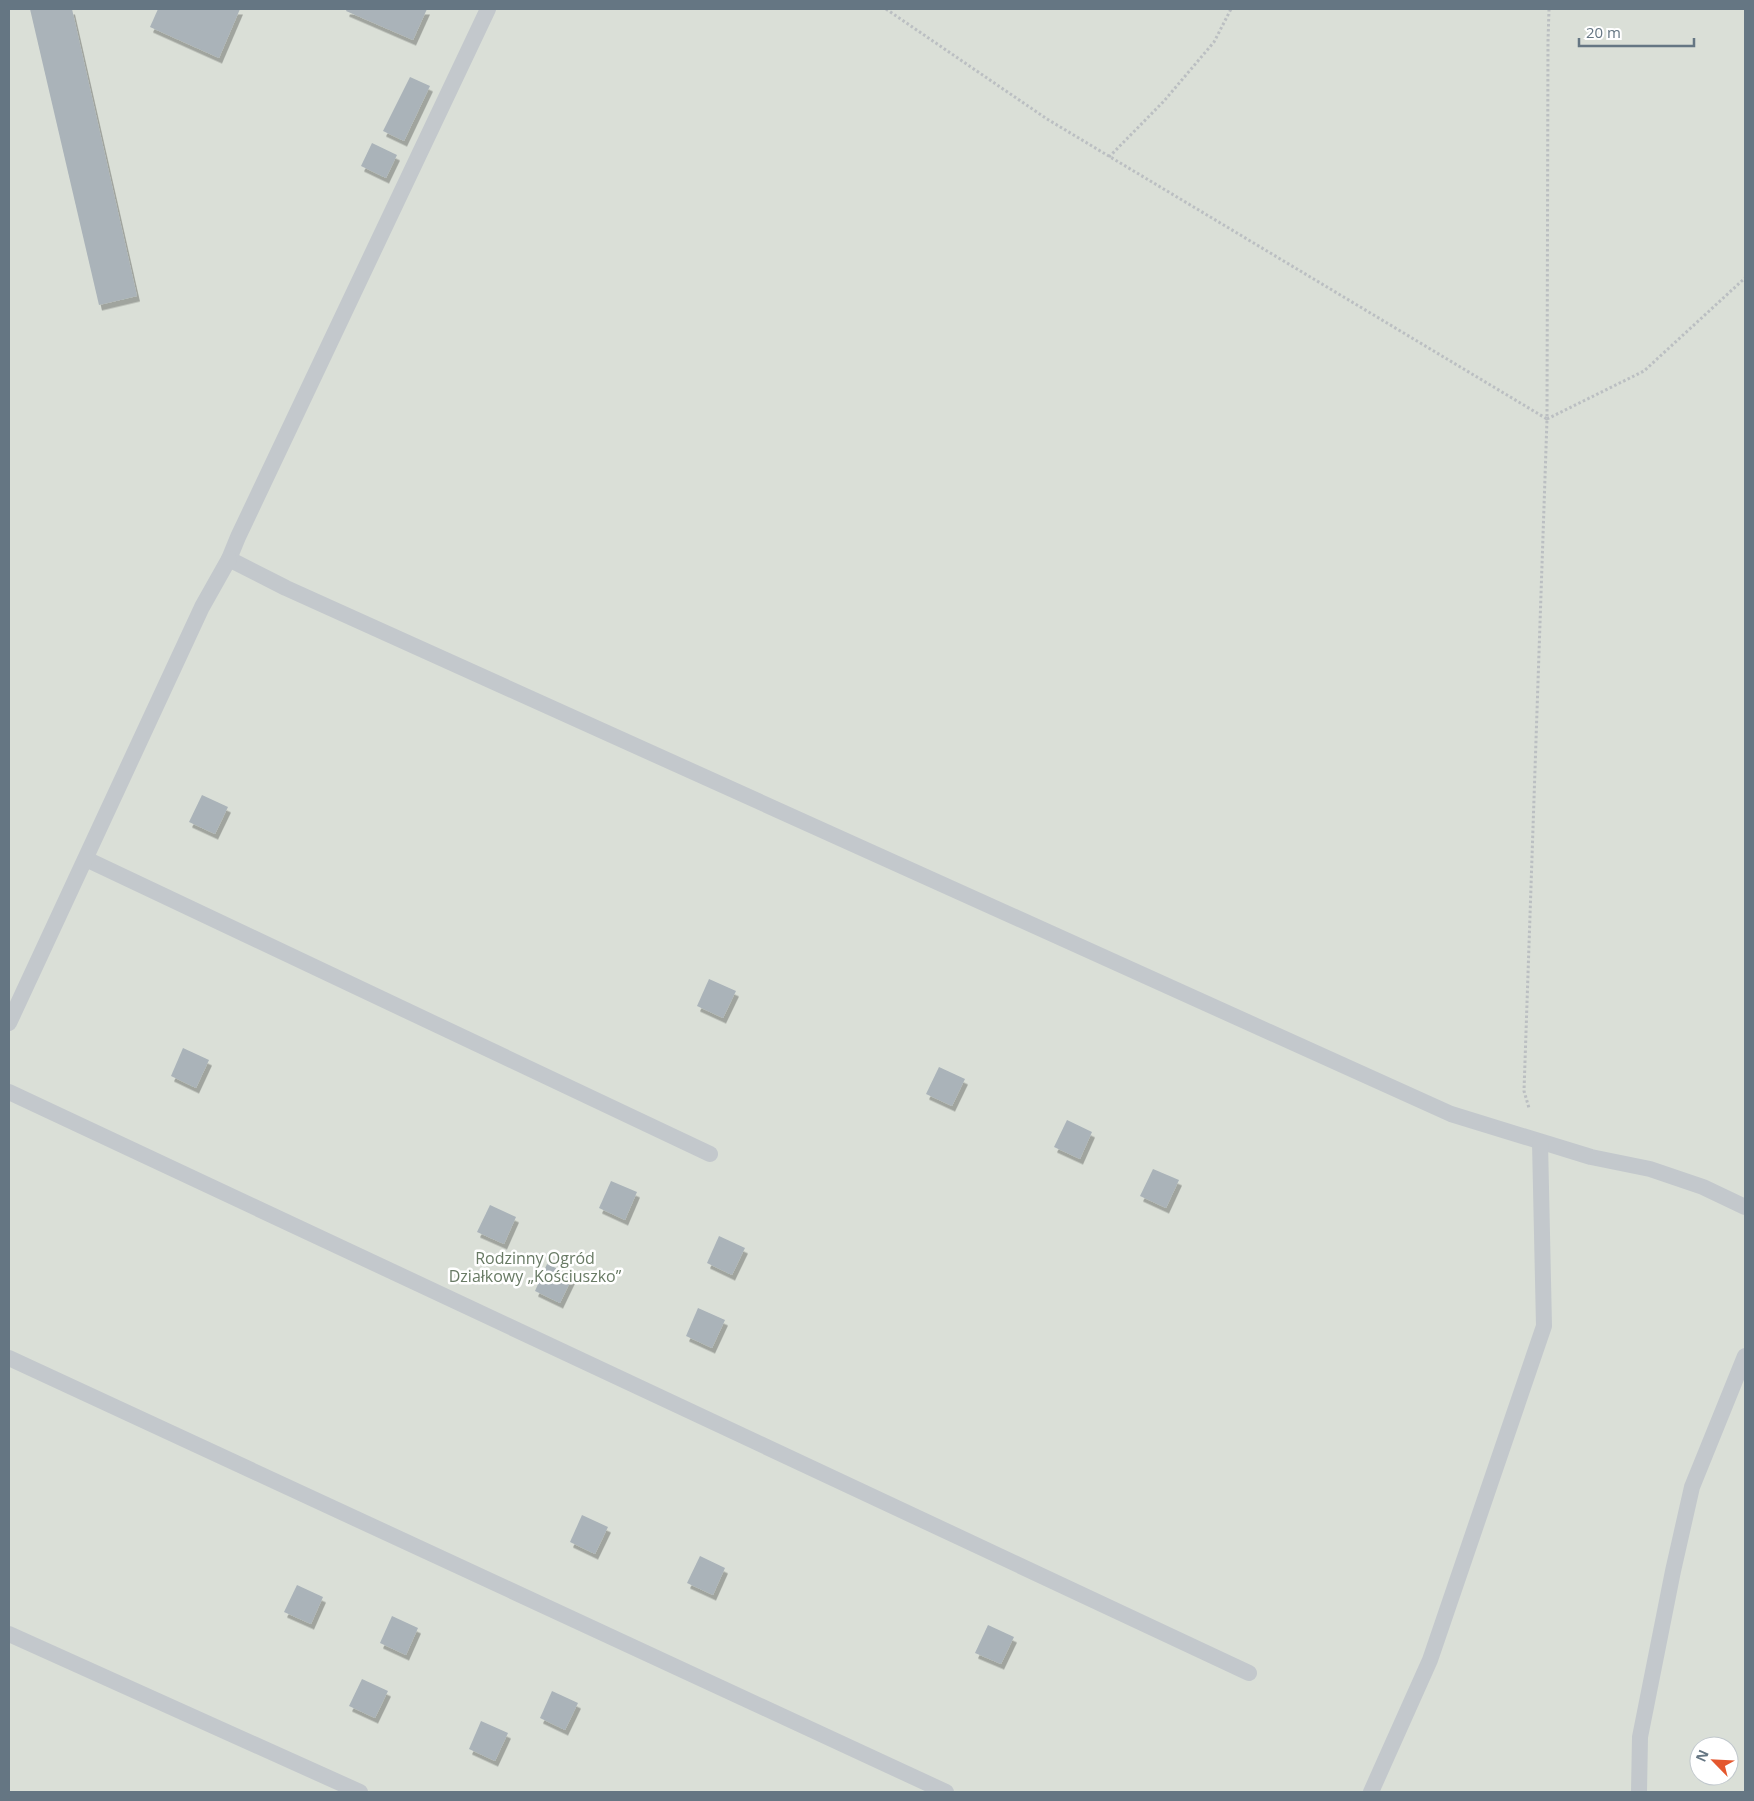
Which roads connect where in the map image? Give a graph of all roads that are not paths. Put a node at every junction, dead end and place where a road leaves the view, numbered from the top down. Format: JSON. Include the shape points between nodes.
{"nodes":[{"id":1,"x":488,"y":9,"type":"edge"},
{"id":2,"x":229,"y":559,"type":"junction"},
{"id":3,"x":86,"y":859,"type":"junction"},
{"id":4,"x":9,"y":1023,"type":"edge"},
{"id":5,"x":9,"y":1092,"type":"edge"},
{"id":6,"x":1540,"y":1142,"type":"junction"},
{"id":7,"x":710,"y":1154,"type":"dead end"},
{"id":8,"x":1745,"y":1207,"type":"edge"},
{"id":9,"x":1745,"y":1356,"type":"edge"},
{"id":10,"x":9,"y":1358,"type":"edge"},
{"id":11,"x":9,"y":1634,"type":"edge"},
{"id":12,"x":1250,"y":1673,"type":"dead end"},
{"id":13,"x":360,"y":1792,"type":"edge"},
{"id":14,"x":946,"y":1792,"type":"edge"},
{"id":15,"x":1371,"y":1792,"type":"edge"},
{"id":16,"x":1639,"y":1792,"type":"edge"}],
"edges":[{"from":1,"to":2,"type":"lane"},
{"from":2,"to":3,"type":"lane","via":[[202,607]]},
{"from":2,"to":6,"type":"lane","via":[[305,597],[1451,1114]]},
{"from":3,"to":4,"type":"lane"},
{"from":3,"to":7,"type":"lane"},
{"from":5,"to":12,"type":"lane"},
{"from":6,"to":8,"type":"lane","via":[[1650,1169],[1703,1187]]},
{"from":6,"to":15,"type":"lane","via":[[1544,1326],[1430,1660]]},
{"from":9,"to":16,"type":"lane","via":[[1692,1487],[1640,1738]]},
{"from":10,"to":14,"type":"lane"},
{"from":11,"to":13,"type":"lane"}]}
